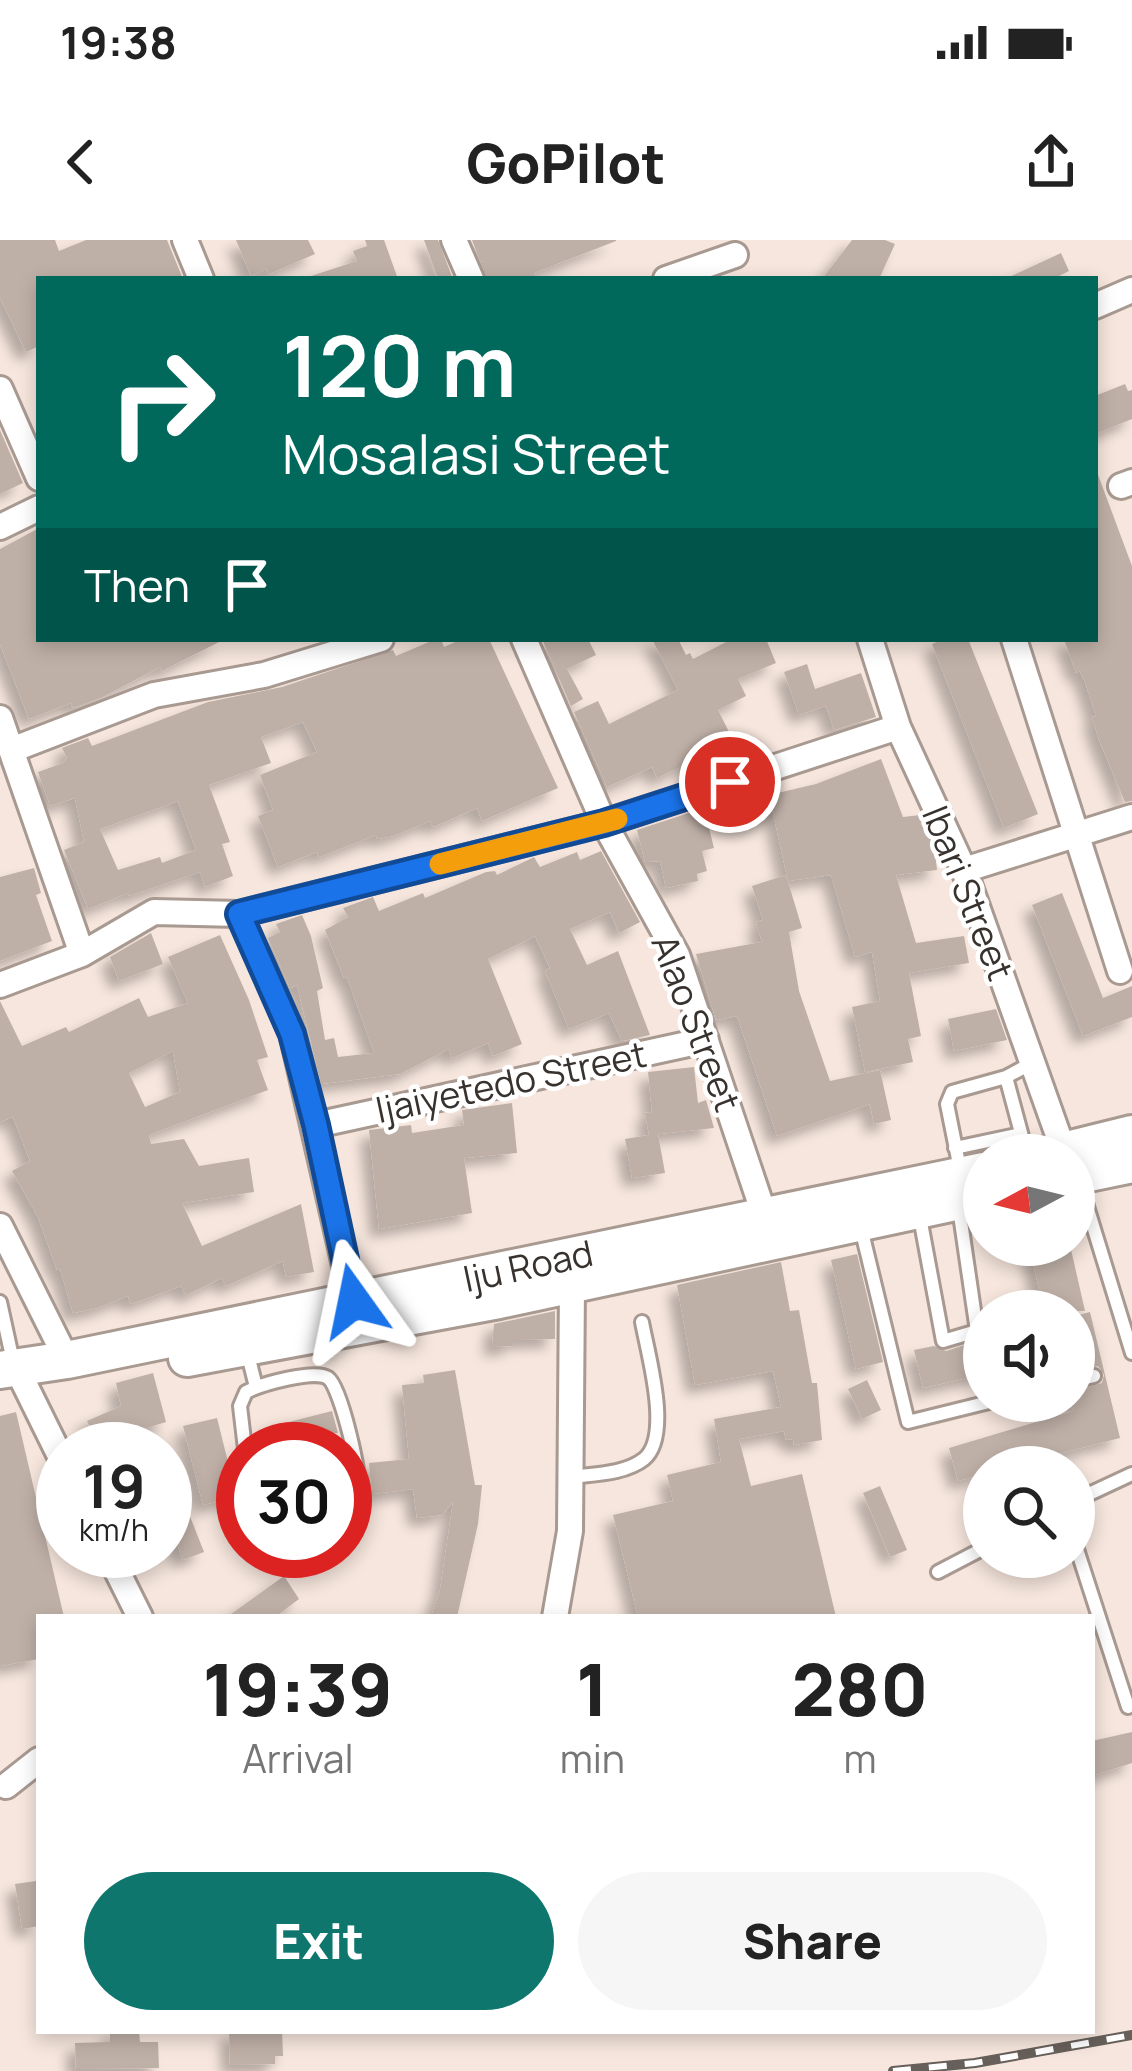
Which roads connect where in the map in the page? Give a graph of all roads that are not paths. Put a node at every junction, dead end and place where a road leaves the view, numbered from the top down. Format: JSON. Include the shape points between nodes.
{"nodes":[{"id":1,"x":185,"y":240,"type":"edge"},
{"id":2,"x":454,"y":240,"type":"edge"},
{"id":3,"x":736,"y":258,"type":"edge"},
{"id":4,"x":200,"y":276,"type":"edge"},
{"id":5,"x":470,"y":276,"type":"edge"},
{"id":6,"x":676,"y":276,"type":"edge"},
{"id":7,"x":1132,"y":290,"type":"edge"},
{"id":8,"x":1098,"y":305,"type":"edge"},
{"id":9,"x":0,"y":389,"type":"edge"},
{"id":10,"x":36,"y":471,"type":"edge"},
{"id":11,"x":36,"y":509,"type":"edge"},
{"id":12,"x":0,"y":527,"type":"edge"},
{"id":13,"x":372,"y":642,"type":"edge"},
{"id":14,"x":525,"y":642,"type":"edge"},
{"id":15,"x":870,"y":642,"type":"edge"},
{"id":16,"x":1015,"y":642,"type":"edge"},
{"id":17,"x":0,"y":718,"type":"edge"},
{"id":18,"x":898,"y":727,"type":"junction"},
{"id":19,"x":14,"y":749,"type":"junction"},
{"id":20,"x":1132,"y":818,"type":"edge"},
{"id":21,"x":604,"y":823,"type":"junction"},
{"id":22,"x":1076,"y":838,"type":"junction"},
{"id":23,"x":964,"y":870,"type":"junction"},
{"id":24,"x":239,"y":914,"type":"junction"},
{"id":25,"x":82,"y":954,"type":"junction"},
{"id":26,"x":1120,"y":971,"type":"dead end"},
{"id":27,"x":0,"y":985,"type":"edge"},
{"id":28,"x":706,"y":1040,"type":"junction"},
{"id":29,"x":1032,"y":1063,"type":"junction"},
{"id":30,"x":1006,"y":1077,"type":"junction"},
{"id":31,"x":316,"y":1125,"type":"junction"},
{"id":32,"x":1038,"y":1134,"type":"edge"},
{"id":33,"x":1047,"y":1134,"type":"edge"},
{"id":34,"x":1132,"y":1134,"type":"edge"},
{"id":35,"x":1095,"y":1145,"type":"edge"},
{"id":36,"x":963,"y":1160,"type":"edge"},
{"id":37,"x":1095,"y":1161,"type":"edge"},
{"id":38,"x":1132,"y":1164,"type":"edge"},
{"id":39,"x":963,"y":1179,"type":"edge"},
{"id":40,"x":963,"y":1181,"type":"edge"},
{"id":41,"x":919,"y":1210,"type":"junction"},
{"id":42,"x":765,"y":1216,"type":"junction"},
{"id":43,"x":860,"y":1223,"type":"junction"},
{"id":44,"x":0,"y":1226,"type":"edge"},
{"id":45,"x":1095,"y":1263,"type":"edge"},
{"id":46,"x":973,"y":1266,"type":"edge"},
{"id":47,"x":572,"y":1286,"type":"junction"},
{"id":48,"x":0,"y":1302,"type":"edge"},
{"id":49,"x":356,"y":1315,"type":"junction"},
{"id":50,"x":642,"y":1322,"type":"dead end"},
{"id":51,"x":247,"y":1350,"type":"junction"},
{"id":52,"x":1132,"y":1353,"type":"edge"},
{"id":53,"x":67,"y":1360,"type":"junction"},
{"id":54,"x":9,"y":1376,"type":"edge"},
{"id":55,"x":256,"y":1387,"type":"junction"},
{"id":56,"x":963,"y":1408,"type":"edge"},
{"id":57,"x":38,"y":1422,"type":"edge"},
{"id":58,"x":242,"y":1422,"type":"edge"},
{"id":59,"x":345,"y":1422,"type":"edge"},
{"id":60,"x":1132,"y":1474,"type":"edge"},
{"id":61,"x":571,"y":1477,"type":"junction"},
{"id":62,"x":1095,"y":1491,"type":"edge"},
{"id":63,"x":963,"y":1559,"type":"edge"},
{"id":64,"x":938,"y":1572,"type":"dead end"},
{"id":65,"x":120,"y":1578,"type":"edge"},
{"id":66,"x":1086,"y":1578,"type":"edge"},
{"id":67,"x":138,"y":1614,"type":"edge"},
{"id":68,"x":556,"y":1614,"type":"edge"},
{"id":69,"x":1127,"y":1708,"type":"dead end"},
{"id":70,"x":36,"y":1762,"type":"edge"},
{"id":71,"x":6,"y":1786,"type":"dead end"}],
"edges":[{"from":1,"to":4,"type":"street"},
{"from":2,"to":5,"type":"street"},
{"from":3,"to":6,"type":"street"},
{"from":7,"to":8,"type":"street"},
{"from":9,"to":10,"type":"street"},
{"from":11,"to":12,"type":"street"},
{"from":13,"to":19,"type":"street","via":[[264,675],[154,695]]},
{"from":14,"to":21,"type":"street","name":"Alao Street"},
{"from":15,"to":18,"type":"street","name":"Ibari Street"},
{"from":16,"to":22,"type":"street"},
{"from":17,"to":19,"type":"street"},
{"from":18,"to":21,"type":"street"},
{"from":18,"to":23,"type":"street","name":"Ibari Street"},
{"from":19,"to":25,"type":"street"},
{"from":20,"to":22,"type":"street"},
{"from":21,"to":24,"type":"street"},
{"from":21,"to":28,"type":"street","name":"Alao Street","via":[[677,955]]},
{"from":22,"to":23,"type":"street"},
{"from":22,"to":26,"type":"street"},
{"from":23,"to":29,"type":"street","name":"Ibari Street"},
{"from":24,"to":25,"type":"street","via":[[154,912]]},
{"from":24,"to":31,"type":"street","via":[[292,1034]]},
{"from":25,"to":27,"type":"street"},
{"from":28,"to":31,"type":"street","name":"Ijaiyetedo Street"},
{"from":28,"to":42,"type":"street","name":"Alao Street"},
{"from":29,"to":30,"type":"lane"},
{"from":29,"to":33,"type":"street","name":"Ibari Street"},
{"from":30,"to":32,"type":"lane"},
{"from":30,"to":36,"type":"lane","via":[[952,1092],[947,1104]]},
{"from":31,"to":49,"type":"street"},
{"from":34,"to":35,"type":"main road"},
{"from":37,"to":38,"type":"main road"},
{"from":39,"to":42,"type":"main road","name":"Iju Road"},
{"from":40,"to":41,"type":"main road","name":"Iju Road"},
{"from":41,"to":43,"type":"main road","name":"Iju Road"},
{"from":41,"to":46,"type":"lane","via":[[943,1341],[977,1331]]},
{"from":42,"to":49,"type":"main road","name":"Iju Road"},
{"from":43,"to":47,"type":"main road","name":"Iju Road"},
{"from":43,"to":56,"type":"lane","via":[[908,1422]]},
{"from":44,"to":53,"type":"street"},
{"from":45,"to":52,"type":"lane"},
{"from":47,"to":49,"type":"main road","name":"Iju Road"},
{"from":47,"to":61,"type":"street"},
{"from":48,"to":54,"type":"lane"},
{"from":49,"to":51,"type":"main road","name":"Iju Road"},
{"from":49,"to":53,"type":"main road","name":"Iju Road"},
{"from":50,"to":61,"type":"lane","via":[[656,1446],[641,1462]]},
{"from":51,"to":54,"type":"main road","name":"Iju Road"},
{"from":51,"to":55,"type":"lane"},
{"from":53,"to":54,"type":"main road","name":"Iju Road"},
{"from":54,"to":57,"type":"street"},
{"from":55,"to":58,"type":"lane","via":[[243,1396]]},
{"from":55,"to":59,"type":"lane","via":[[316,1374],[336,1386]]},
{"from":60,"to":62,"type":"lane"},
{"from":61,"to":68,"type":"street"},
{"from":63,"to":64,"type":"lane"},
{"from":65,"to":67,"type":"street"},
{"from":66,"to":69,"type":"lane"},
{"from":70,"to":71,"type":"street"}]}
